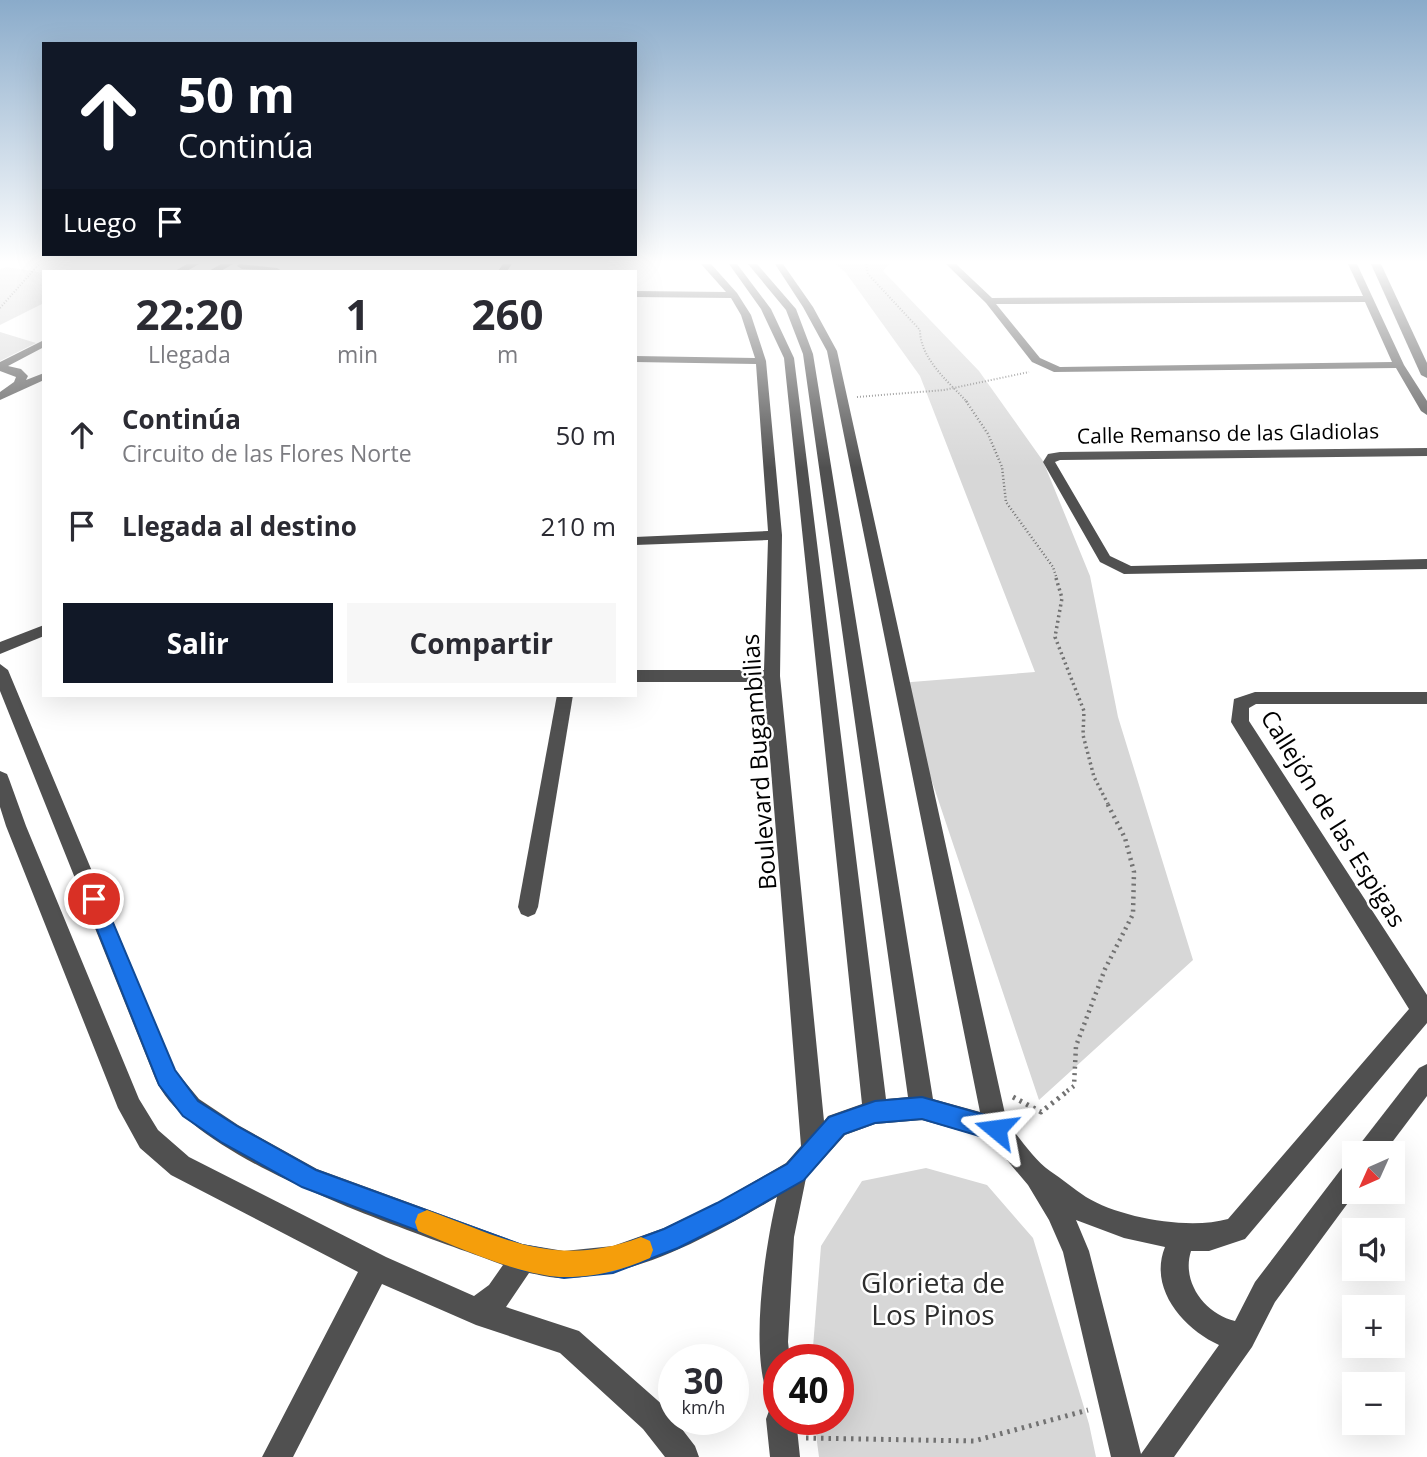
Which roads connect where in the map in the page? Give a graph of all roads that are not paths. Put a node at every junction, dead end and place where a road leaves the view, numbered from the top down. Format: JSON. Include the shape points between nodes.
{"nodes":[{"id":1,"x":752,"y":332,"type":"edge"},
{"id":2,"x":777,"y":332,"type":"edge"},
{"id":3,"x":800,"y":332,"type":"edge"},
{"id":4,"x":822,"y":332,"type":"edge"},
{"id":5,"x":1014,"y":332,"type":"edge"},
{"id":6,"x":1384,"y":332,"type":"edge"},
{"id":7,"x":1407,"y":332,"type":"edge"},
{"id":8,"x":42,"y":344,"type":"edge"},
{"id":9,"x":42,"y":354,"type":"edge"},
{"id":10,"x":637,"y":359,"type":"edge"},
{"id":11,"x":761,"y":361,"type":"junction"},
{"id":12,"x":42,"y":365,"type":"edge"},
{"id":13,"x":1399,"y":366,"type":"junction"},
{"id":14,"x":2,"y":368,"type":"edge"},
{"id":15,"x":1427,"y":375,"type":"edge"},
{"id":16,"x":42,"y":377,"type":"edge"},
{"id":17,"x":22,"y":380,"type":"junction"},
{"id":18,"x":5,"y":395,"type":"edge"},
{"id":19,"x":842,"y":395,"type":"junction"},
{"id":20,"x":1427,"y":411,"type":"edge"},
{"id":21,"x":818,"y":415,"type":"junction"},
{"id":22,"x":1427,"y":452,"type":"edge"},
{"id":23,"x":775,"y":535,"type":"junction"},
{"id":24,"x":637,"y":541,"type":"edge"},
{"id":25,"x":1427,"y":564,"type":"edge"},
{"id":26,"x":42,"y":630,"type":"edge"},
{"id":27,"x":0,"y":648,"type":"edge"},
{"id":28,"x":0,"y":670,"type":"edge"},
{"id":29,"x":637,"y":676,"type":"edge"},
{"id":30,"x":772,"y":676,"type":"junction"},
{"id":31,"x":565,"y":697,"type":"edge"},
{"id":32,"x":1427,"y":698,"type":"edge"},
{"id":33,"x":0,"y":779,"type":"edge"},
{"id":34,"x":8,"y":830,"type":"edge"},
{"id":35,"x":528,"y":907,"type":"dead end"},
{"id":36,"x":1425,"y":1008,"type":"edge"},
{"id":37,"x":1427,"y":1076,"type":"edge"},
{"id":38,"x":922,"y":1108,"type":"junction"},
{"id":39,"x":875,"y":1112,"type":"junction"},
{"id":40,"x":996,"y":1129,"type":"junction"},
{"id":41,"x":1378,"y":1141,"type":"edge"},
{"id":42,"x":814,"y":1148,"type":"junction"},
{"id":43,"x":795,"y":1172,"type":"junction"},
{"id":44,"x":1037,"y":1176,"type":"junction"},
{"id":45,"x":1342,"y":1189,"type":"edge"},
{"id":46,"x":1183,"y":1238,"type":"junction"},
{"id":47,"x":522,"y":1258,"type":"junction"},
{"id":48,"x":376,"y":1267,"type":"junction"},
{"id":49,"x":476,"y":1311,"type":"junction"},
{"id":50,"x":1242,"y":1337,"type":"junction"},
{"id":51,"x":775,"y":1344,"type":"edge"},
{"id":52,"x":277,"y":1457,"type":"edge"},
{"id":53,"x":684,"y":1457,"type":"edge"},
{"id":54,"x":1126,"y":1457,"type":"edge"},
{"id":55,"x":1155,"y":1457,"type":"edge"}],
"edges":[{"from":1,"to":11,"type":"street","name":"Boulevard Bugambilias"},
{"from":2,"to":39,"type":"street","via":[[789,358]]},
{"from":3,"to":21,"type":"street"},
{"from":4,"to":19,"type":"street","via":[[832,351]]},
{"from":5,"to":13,"type":"street","via":[[1036,360],[1048,368],[1067,371]]},
{"from":6,"to":13,"type":"street"},
{"from":7,"to":15,"type":"street"},
{"from":8,"to":14,"type":"street"},
{"from":9,"to":14,"type":"street"},
{"from":10,"to":11,"type":"street"},
{"from":11,"to":23,"type":"street","name":"Boulevard Bugambilias"},
{"from":12,"to":17,"type":"street"},
{"from":13,"to":20,"type":"street"},
{"from":14,"to":17,"type":"street","via":[[17,371]]},
{"from":16,"to":18,"type":"street"},
{"from":17,"to":18,"type":"street"},
{"from":19,"to":21,"type":"street"},
{"from":19,"to":40,"type":"street"},
{"from":21,"to":38,"type":"street"},
{"from":22,"to":25,"type":"street","name":"Calle Remanso de las Gladiolas","via":[[1060,456],[1049,462],[1105,559],[1129,571]]},
{"from":23,"to":24,"type":"street"},
{"from":23,"to":30,"type":"street","name":"Boulevard Bugambilias"},
{"from":26,"to":27,"type":"street"},
{"from":28,"to":47,"type":"street","via":[[167,1078],[190,1108],[310,1179]]},
{"from":29,"to":30,"type":"street"},
{"from":30,"to":42,"type":"street","name":"Boulevard Bugambilias"},
{"from":31,"to":35,"type":"street"},
{"from":32,"to":36,"type":"street","name":"Callejón de las Espigas","via":[[1255,698],[1240,704],[1239,713],[1240,722]]},
{"from":33,"to":34,"type":"street"},
{"from":34,"to":48,"type":"street","via":[[130,1108],[149,1139],[180,1166]]},
{"from":36,"to":46,"type":"street","via":[[1236,1230],[1209,1238]]},
{"from":37,"to":41,"type":"street"},
{"from":38,"to":39,"type":"street"},
{"from":38,"to":40,"type":"street"},
{"from":39,"to":42,"type":"street","via":[[837,1125]]},
{"from":40,"to":44,"type":"street"},
{"from":42,"to":43,"type":"street"},
{"from":43,"to":47,"type":"street","via":[[692,1228],[613,1260],[564,1265]]},
{"from":43,"to":51,"type":"street","via":[[781,1237]]},
{"from":44,"to":46,"type":"street","via":[[1079,1208],[1124,1226]]},
{"from":44,"to":54,"type":"street","via":[[1076,1251]]},
{"from":45,"to":50,"type":"street","via":[[1265,1292]]},
{"from":46,"to":50,"type":"street","via":[[1174,1264],[1183,1298],[1210,1327]]},
{"from":47,"to":49,"type":"street","via":[[496,1300]]},
{"from":48,"to":49,"type":"street"},
{"from":48,"to":52,"type":"street"},
{"from":49,"to":53,"type":"street","via":[[569,1341],[654,1418]]},
{"from":50,"to":55,"type":"street"}]}
